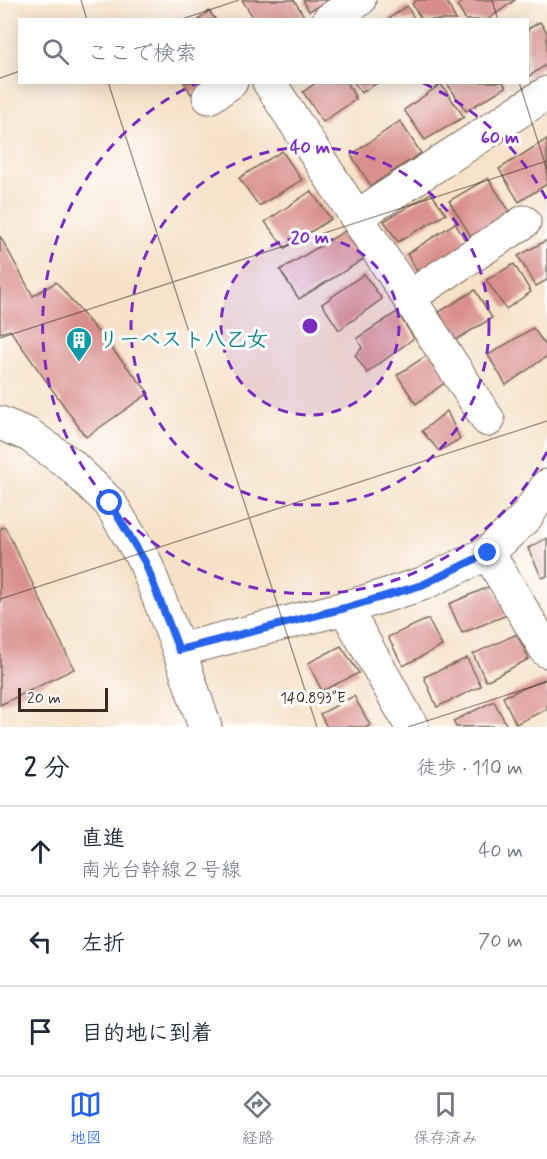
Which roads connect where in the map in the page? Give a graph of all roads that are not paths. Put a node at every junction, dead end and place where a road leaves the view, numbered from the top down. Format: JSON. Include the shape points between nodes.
{"nodes":[{"id":1,"x":359,"y":0,"type":"edge"},
{"id":2,"x":332,"y":18,"type":"edge"},
{"id":3,"x":270,"y":84,"type":"edge"},
{"id":4,"x":547,"y":93,"type":"edge"},
{"id":5,"x":356,"y":217,"type":"junction"},
{"id":6,"x":524,"y":222,"type":"dead end"},
{"id":7,"x":409,"y":297,"type":"junction"},
{"id":8,"x":488,"y":420,"type":"dead end"},
{"id":9,"x":0,"y":423,"type":"edge"},
{"id":10,"x":547,"y":486,"type":"edge"},
{"id":11,"x":488,"y":553,"type":"junction"},
{"id":12,"x":345,"y":608,"type":"junction"},
{"id":13,"x":179,"y":650,"type":"junction"},
{"id":14,"x":547,"y":651,"type":"edge"},
{"id":15,"x":205,"y":727,"type":"edge"},
{"id":16,"x":412,"y":727,"type":"edge"}],
"edges":[{"from":1,"to":2,"type":"street"},
{"from":3,"to":5,"type":"street"},
{"from":4,"to":5,"type":"street"},
{"from":5,"to":7,"type":"street"},
{"from":6,"to":7,"type":"street"},
{"from":7,"to":8,"type":"street"},
{"from":9,"to":13,"type":"street","via":[[29,435],[71,465],[110,503],[145,562]]},
{"from":10,"to":11,"type":"street","via":[[526,517]]},
{"from":11,"to":12,"type":"street","via":[[422,585]]},
{"from":11,"to":14,"type":"street"},
{"from":12,"to":13,"type":"street"},
{"from":12,"to":16,"type":"street"},
{"from":13,"to":15,"type":"street"}]}
